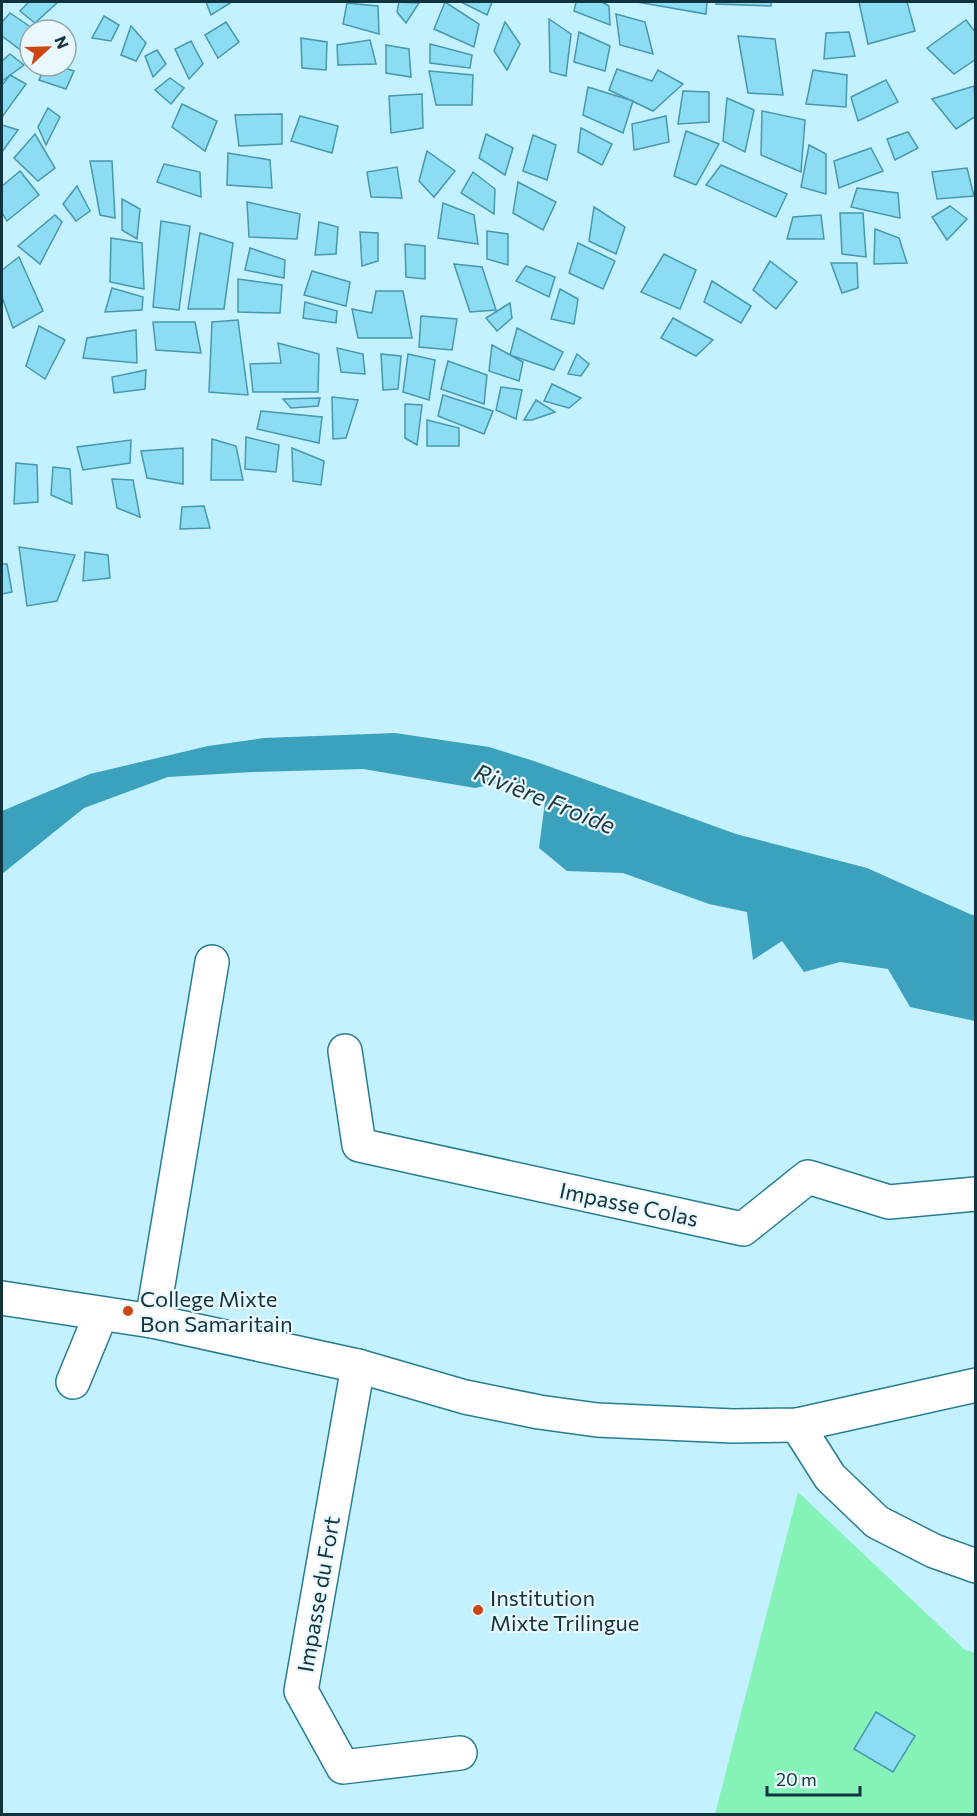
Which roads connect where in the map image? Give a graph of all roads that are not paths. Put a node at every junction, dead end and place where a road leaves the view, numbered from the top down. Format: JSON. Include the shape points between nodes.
{"nodes":[{"id":1,"x":212,"y":962,"type":"dead end"},
{"id":2,"x":345,"y":1051,"type":"dead end"},
{"id":3,"x":975,"y":1194,"type":"edge"},
{"id":4,"x":2,"y":1298,"type":"edge"},
{"id":5,"x":101,"y":1314,"type":"junction"},
{"id":6,"x":152,"y":1321,"type":"junction"},
{"id":7,"x":358,"y":1366,"type":"junction"},
{"id":8,"x":73,"y":1382,"type":"dead end"},
{"id":9,"x":975,"y":1385,"type":"edge"},
{"id":10,"x":796,"y":1425,"type":"junction"},
{"id":11,"x":975,"y":1566,"type":"edge"},
{"id":12,"x":460,"y":1753,"type":"dead end"}],
"edges":[{"from":1,"to":6,"type":"street"},
{"from":2,"to":3,"type":"street","name":"Impasse Colas","via":[[359,1145],[743,1229],[808,1177],[889,1202]]},
{"from":4,"to":5,"type":"street"},
{"from":5,"to":6,"type":"street"},
{"from":5,"to":8,"type":"street"},
{"from":6,"to":7,"type":"street"},
{"from":7,"to":10,"type":"street","via":[[465,1397],[597,1420]]},
{"from":7,"to":12,"type":"street","name":"Impasse du Fort","via":[[301,1691],[343,1767]]},
{"from":9,"to":10,"type":"street"},
{"from":10,"to":11,"type":"street","via":[[830,1477],[877,1522],[934,1551]]}]}
